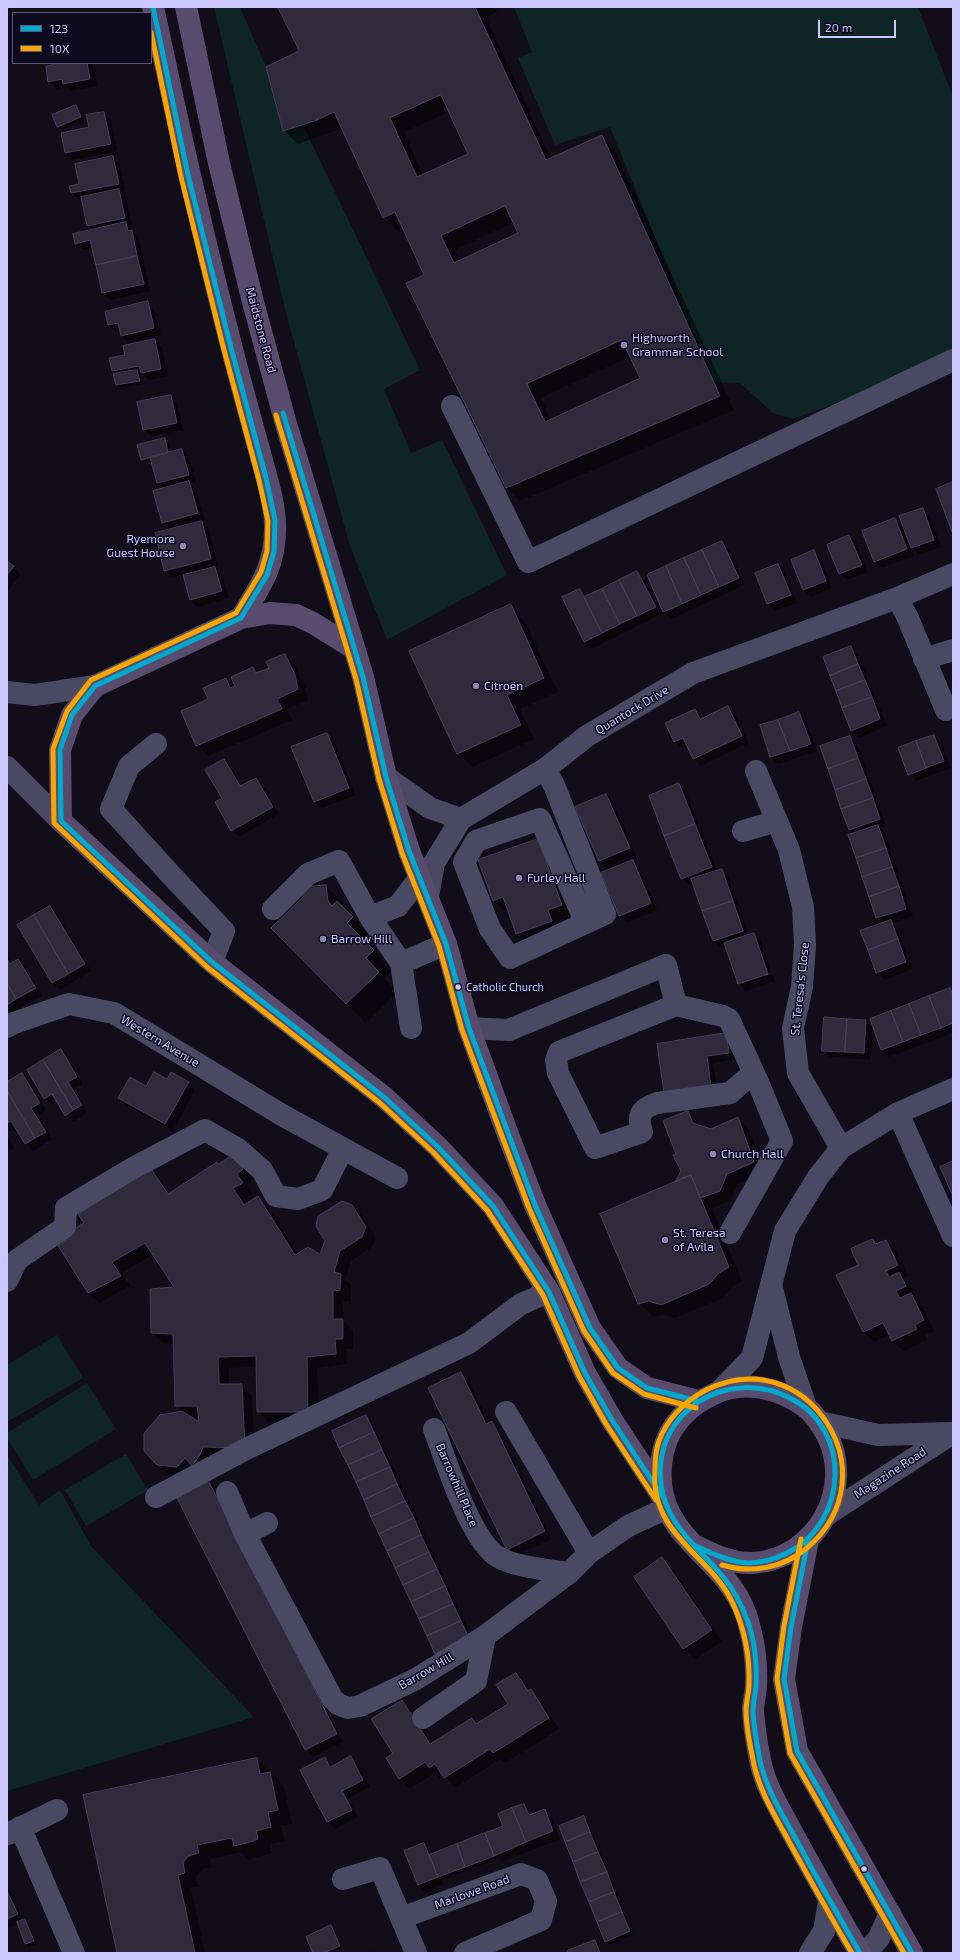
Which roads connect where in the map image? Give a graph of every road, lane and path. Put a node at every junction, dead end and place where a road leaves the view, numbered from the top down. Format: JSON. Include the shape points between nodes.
{"nodes":[{"id":1,"x":152,"y":7,"type":"edge"},
{"id":2,"x":186,"y":7,"type":"edge"},
{"id":3,"x":953,"y":360,"type":"edge"},
{"id":4,"x":452,"y":406,"type":"dead end"},
{"id":5,"x":953,"y":574,"type":"edge"},
{"id":6,"x":897,"y":598,"type":"junction"},
{"id":7,"x":241,"y":618,"type":"junction"},
{"id":8,"x":353,"y":648,"type":"junction"},
{"id":9,"x":953,"y":650,"type":"edge"},
{"id":10,"x":924,"y":659,"type":"junction"},
{"id":11,"x":95,"y":686,"type":"junction"},
{"id":12,"x":7,"y":692,"type":"edge"},
{"id":13,"x":946,"y":710,"type":"dead end"},
{"id":14,"x":156,"y":744,"type":"dead end"},
{"id":15,"x":7,"y":767,"type":"edge"},
{"id":16,"x":545,"y":769,"type":"junction"},
{"id":17,"x":756,"y":771,"type":"dead end"},
{"id":18,"x":386,"y":777,"type":"junction"},
{"id":19,"x":461,"y":819,"type":"junction"},
{"id":20,"x":61,"y":821,"type":"junction"},
{"id":21,"x":777,"y":821,"type":"junction"},
{"id":22,"x":743,"y":831,"type":"dead end"},
{"id":23,"x":421,"y":876,"type":"junction"},
{"id":24,"x":428,"y":896,"type":"junction"},
{"id":25,"x":273,"y":909,"type":"dead end"},
{"id":26,"x":370,"y":917,"type":"junction"},
{"id":27,"x":586,"y":923,"type":"junction"},
{"id":28,"x":446,"y":944,"type":"junction"},
{"id":29,"x":212,"y":962,"type":"junction"},
{"id":30,"x":401,"y":963,"type":"junction"},
{"id":31,"x":676,"y":1005,"type":"junction"},
{"id":32,"x":7,"y":1027,"type":"edge"},
{"id":33,"x":411,"y":1028,"type":"dead end"},
{"id":34,"x":469,"y":1028,"type":"junction"},
{"id":35,"x":754,"y":1073,"type":"junction"},
{"id":36,"x":953,"y":1089,"type":"edge"},
{"id":37,"x":898,"y":1113,"type":"junction"},
{"id":38,"x":841,"y":1148,"type":"junction"},
{"id":39,"x":344,"y":1149,"type":"junction"},
{"id":40,"x":397,"y":1178,"type":"dead end"},
{"id":41,"x":730,"y":1233,"type":"dead end"},
{"id":42,"x":953,"y":1236,"type":"edge"},
{"id":43,"x":7,"y":1281,"type":"edge"},
{"id":44,"x":772,"y":1285,"type":"junction"},
{"id":45,"x":549,"y":1292,"type":"junction"},
{"id":46,"x":721,"y":1390,"type":"junction"},
{"id":47,"x":698,"y":1401,"type":"junction"},
{"id":48,"x":506,"y":1412,"type":"dead end"},
{"id":49,"x":813,"y":1415,"type":"junction"},
{"id":50,"x":434,"y":1429,"type":"dead end"},
{"id":51,"x":953,"y":1433,"type":"edge"},
{"id":52,"x":227,"y":1492,"type":"dead end"},
{"id":53,"x":156,"y":1497,"type":"dead end"},
{"id":54,"x":665,"y":1502,"type":"junction"},
{"id":55,"x":828,"y":1514,"type":"junction"},
{"id":56,"x":267,"y":1523,"type":"dead end"},
{"id":57,"x":245,"y":1534,"type":"junction"},
{"id":58,"x":808,"y":1540,"type":"junction"},
{"id":59,"x":696,"y":1546,"type":"junction"},
{"id":60,"x":589,"y":1553,"type":"junction"},
{"id":61,"x":569,"y":1573,"type":"junction"},
{"id":62,"x":485,"y":1636,"type":"junction"},
{"id":63,"x":423,"y":1718,"type":"dead end"},
{"id":64,"x":57,"y":1810,"type":"dead end"},
{"id":65,"x":14,"y":1831,"type":"edge"},
{"id":66,"x":343,"y":1879,"type":"dead end"},
{"id":67,"x":830,"y":1901,"type":"junction"},
{"id":68,"x":890,"y":1913,"type":"junction"},
{"id":69,"x":401,"y":1918,"type":"junction"},
{"id":70,"x":74,"y":1953,"type":"edge"},
{"id":71,"x":416,"y":1953,"type":"edge"},
{"id":72,"x":465,"y":1953,"type":"edge"},
{"id":73,"x":810,"y":1953,"type":"edge"},
{"id":74,"x":860,"y":1953,"type":"edge"},
{"id":75,"x":866,"y":1953,"type":"edge"},
{"id":76,"x":912,"y":1953,"type":"edge"}],
"edges":[{"from":1,"to":7,"type":"main road","via":[[188,175],[276,520],[271,564]]},
{"from":2,"to":8,"type":"main road","name":"Maidstone Road","via":[[219,163],[253,302],[286,424]]},
{"from":3,"to":4,"type":"street","via":[[528,562]]},
{"from":5,"to":6,"type":"street","name":"Quantock Drive"},
{"from":6,"to":10,"type":"street"},
{"from":6,"to":16,"type":"street","name":"Quantock Drive","via":[[693,673],[587,736]]},
{"from":7,"to":8,"type":"main road","via":[[270,613],[296,615]]},
{"from":7,"to":11,"type":"main road"},
{"from":8,"to":18,"type":"main road","name":"Maidstone Road","via":[[363,677]]},
{"from":9,"to":10,"type":"street"},
{"from":10,"to":13,"type":"street"},
{"from":11,"to":12,"type":"street","via":[[35,695]]},
{"from":11,"to":20,"type":"main road","via":[[72,715],[60,750]]},
{"from":14,"to":29,"type":"street","via":[[129,766],[111,808],[224,930]]},
{"from":15,"to":20,"type":"street"},
{"from":16,"to":19,"type":"street","name":"Quantock Drive"},
{"from":16,"to":27,"type":"street","via":[[554,784],[605,914]]},
{"from":17,"to":21,"type":"street","name":"St. Teresa's Close"},
{"from":18,"to":19,"type":"street","via":[[430,808]]},
{"from":18,"to":23,"type":"main road","name":"Maidstone Road","via":[[409,851]]},
{"from":19,"to":24,"type":"street","name":"Quantock Drive","via":[[434,863]]},
{"from":20,"to":29,"type":"main road"},
{"from":21,"to":22,"type":"street"},
{"from":21,"to":38,"type":"street","name":"St. Teresa's Close","via":[[789,850],[803,907],[805,945],[802,987],[793,1028],[798,1073]]},
{"from":23,"to":24,"type":"main road","name":"Maidstone Road"},
{"from":23,"to":26,"type":"street","via":[[398,906]]},
{"from":24,"to":28,"type":"main road","name":"Maidstone Road"},
{"from":25,"to":26,"type":"street","via":[[308,874],[339,861]]},
{"from":26,"to":30,"type":"street"},
{"from":27,"to":27,"type":"street","via":[[510,958],[490,929],[464,862],[476,841],[540,819]]},
{"from":28,"to":30,"type":"street"},
{"from":28,"to":34,"type":"main road","name":"Maidstone Road"},
{"from":29,"to":45,"type":"main road","via":[[385,1098],[438,1146],[493,1206]]},
{"from":30,"to":33,"type":"street"},
{"from":31,"to":34,"type":"street","via":[[666,965],[509,1030]]},
{"from":31,"to":35,"type":"street","via":[[728,1019]]},
{"from":31,"to":35,"type":"street","via":[[559,1052],[556,1060],[558,1073],[595,1148],[642,1132],[640,1116],[648,1106],[657,1102],[730,1093]]},
{"from":32,"to":39,"type":"street","name":"Western Avenue","via":[[14,1022],[69,1004],[114,1013],[282,1115]]},
{"from":34,"to":47,"type":"main road","name":"Maidstone Road","via":[[535,1206],[590,1328],[618,1368],[647,1388]]},
{"from":35,"to":41,"type":"street","via":[[782,1141]]},
{"from":36,"to":37,"type":"street"},
{"from":37,"to":38,"type":"street"},
{"from":37,"to":42,"type":"street"},
{"from":38,"to":44,"type":"street","via":[[818,1177],[785,1231]]},
{"from":39,"to":40,"type":"street","name":"Western Avenue"},
{"from":39,"to":43,"type":"street","via":[[322,1190],[298,1199],[276,1196],[262,1170],[238,1149],[205,1130],[133,1168],[66,1208],[65,1227],[17,1260]]},
{"from":44,"to":46,"type":"street","via":[[752,1358]]},
{"from":44,"to":49,"type":"street","via":[[789,1357]]},
{"from":45,"to":53,"type":"street","via":[[521,1304],[469,1343],[246,1449]]},
{"from":45,"to":54,"type":"main road","via":[[585,1373]]},
{"from":46,"to":47,"type":"main road"},
{"from":46,"to":49,"type":"main road","via":[[750,1386],[780,1392]]},
{"from":47,"to":54,"type":"main road","via":[[678,1420],[665,1443],[660,1470]]},
{"from":48,"to":60,"type":"street"},
{"from":49,"to":51,"type":"street","name":"Magazine Road","via":[[878,1435]]},
{"from":49,"to":55,"type":"main road","via":[[831,1443],[837,1467],[836,1491]]},
{"from":50,"to":61,"type":"street","name":"Barrowhill Place","via":[[474,1529],[496,1555],[522,1566]]},
{"from":51,"to":55,"type":"street","name":"Magazine Road"},
{"from":52,"to":57,"type":"street","name":"Barrow Hill"},
{"from":54,"to":59,"type":"main road","via":[[673,1522]]},
{"from":54,"to":60,"type":"street","name":"Barrow Hill"},
{"from":55,"to":58,"type":"main road"},
{"from":56,"to":57,"type":"street"},
{"from":57,"to":62,"type":"street","name":"Barrow Hill","via":[[332,1698],[338,1704],[348,1708],[360,1706],[416,1679]]},
{"from":58,"to":59,"type":"main road","via":[[782,1556],[753,1563],[723,1559]]},
{"from":58,"to":68,"type":"main road","via":[[784,1679],[797,1751]]},
{"from":59,"to":67,"type":"main road","via":[[734,1589],[745,1613],[755,1669],[753,1710],[761,1763],[770,1791]]},
{"from":60,"to":61,"type":"street","name":"Barrow Hill"},
{"from":61,"to":62,"type":"street","name":"Barrow Hill"},
{"from":62,"to":63,"type":"street","via":[[476,1681]]},
{"from":64,"to":65,"type":"street"},
{"from":65,"to":70,"type":"street"},
{"from":66,"to":69,"type":"street","via":[[380,1868]]},
{"from":67,"to":73,"type":"street","via":[[824,1931]]},
{"from":67,"to":74,"type":"main road"},
{"from":68,"to":75,"type":"street","via":[[879,1938]]},
{"from":68,"to":76,"type":"main road"},
{"from":69,"to":71,"type":"street"},
{"from":69,"to":72,"type":"street","name":"Marlowe Road","via":[[521,1874],[536,1880],[546,1901],[541,1920]]}]}
